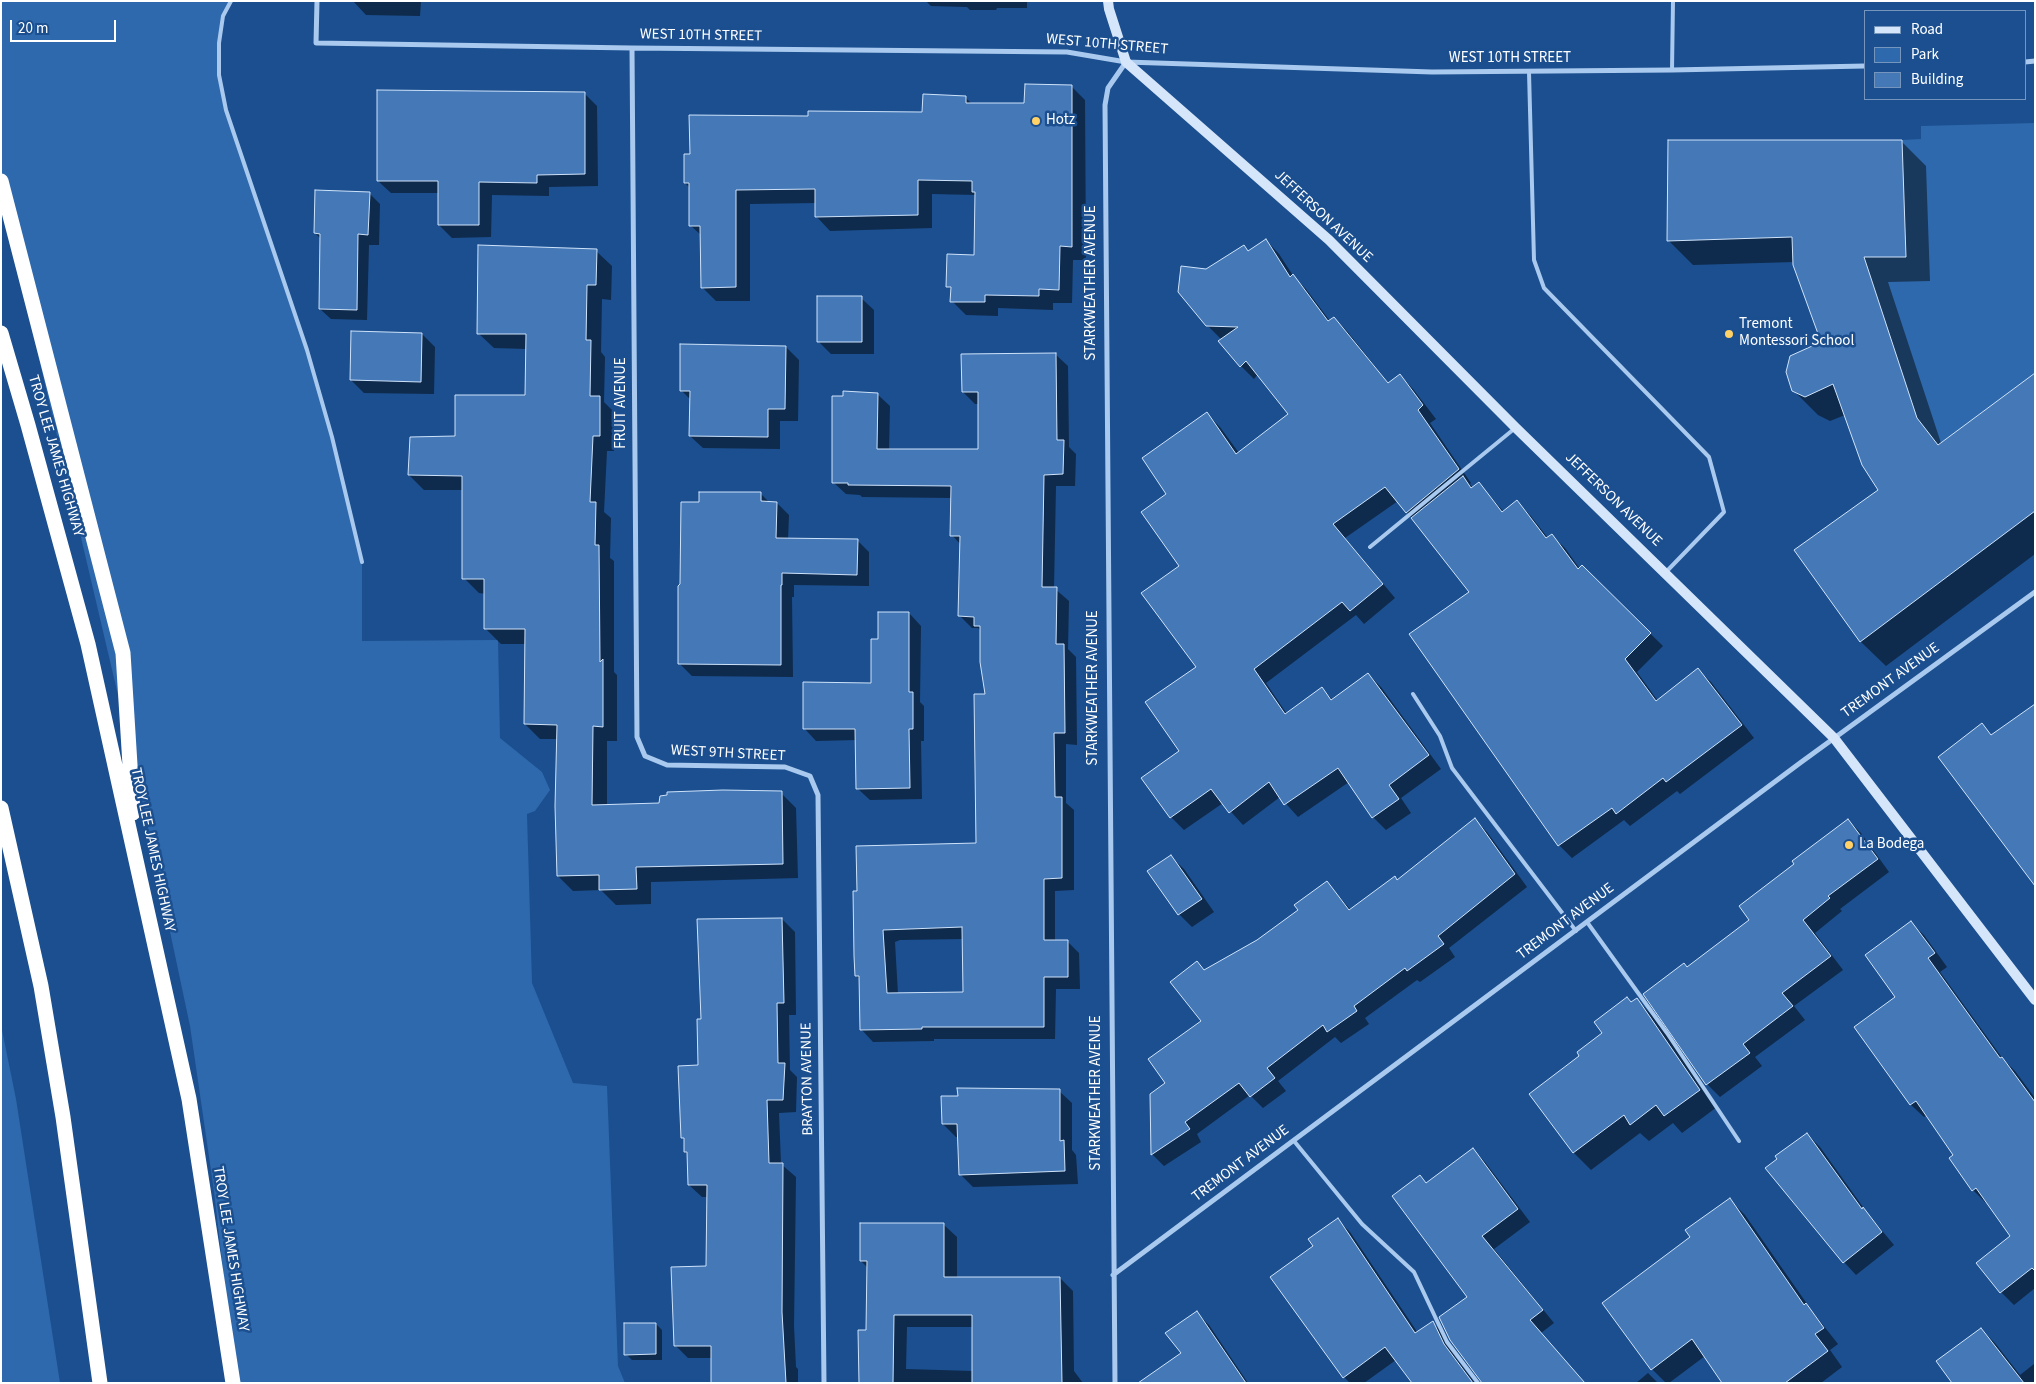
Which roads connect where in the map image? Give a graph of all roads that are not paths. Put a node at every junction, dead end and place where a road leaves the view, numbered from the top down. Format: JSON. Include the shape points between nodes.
{"nodes":[{"id":1,"x":231,"y":1,"type":"edge"},
{"id":2,"x":317,"y":1,"type":"edge"},
{"id":3,"x":1108,"y":1,"type":"edge"},
{"id":4,"x":1674,"y":1,"type":"edge"},
{"id":5,"x":632,"y":48,"type":"junction"},
{"id":6,"x":1126,"y":62,"type":"junction"},
{"id":7,"x":1864,"y":66,"type":"edge"},
{"id":8,"x":1672,"y":70,"type":"junction"},
{"id":9,"x":1529,"y":72,"type":"junction"},
{"id":10,"x":1,"y":181,"type":"edge"},
{"id":11,"x":1,"y":333,"type":"edge"},
{"id":12,"x":1515,"y":427,"type":"junction"},
{"id":13,"x":1370,"y":547,"type":"dead end"},
{"id":14,"x":362,"y":562,"type":"dead end"},
{"id":15,"x":1666,"y":572,"type":"junction"},
{"id":16,"x":2035,"y":592,"type":"edge"},
{"id":17,"x":1412,"y":694,"type":"dead end"},
{"id":18,"x":1834,"y":738,"type":"junction"},
{"id":19,"x":645,"y":756,"type":"joint"},
{"id":20,"x":810,"y":776,"type":"joint"},
{"id":21,"x":1,"y":808,"type":"edge"},
{"id":22,"x":136,"y":862,"type":"junction"},
{"id":23,"x":1587,"y":922,"type":"junction"},
{"id":24,"x":1576,"y":931,"type":"junction"},
{"id":25,"x":2035,"y":1000,"type":"edge"},
{"id":26,"x":1294,"y":1140,"type":"junction"},
{"id":27,"x":1740,"y":1141,"type":"dead end"},
{"id":28,"x":1113,"y":1275,"type":"junction"},
{"id":29,"x":100,"y":1383,"type":"edge"},
{"id":30,"x":233,"y":1383,"type":"edge"},
{"id":31,"x":824,"y":1383,"type":"edge"},
{"id":32,"x":1115,"y":1383,"type":"edge"},
{"id":33,"x":1478,"y":1383,"type":"edge"}],
"edges":[{"from":1,"to":14,"type":"lane","via":[[223,16],[219,43],[219,75],[226,110],[307,350],[335,446]]},
{"from":2,"to":5,"type":"street","name":"WEST 10TH STREET","via":[[316,42]]},
{"from":3,"to":6,"type":"street"},
{"from":4,"to":8,"type":"lane"},
{"from":5,"to":6,"type":"street","name":"WEST 10TH STREET","via":[[1067,52]]},
{"from":5,"to":19,"type":"street","name":"FRUIT AVENUE","via":[[637,737]]},
{"from":6,"to":9,"type":"street","name":"WEST 10TH STREET"},
{"from":6,"to":12,"type":"street","name":"JEFFERSON AVENUE","via":[[1329,240]]},
{"from":6,"to":28,"type":"street","name":"STARKWEATHER AVENUE","via":[[1108,88],[1105,105]]},
{"from":7,"to":8,"type":"street","name":"WEST 10TH STREET"},
{"from":8,"to":9,"type":"street","name":"WEST 10TH STREET"},
{"from":9,"to":15,"type":"lane","via":[[1534,260],[1544,288],[1709,456],[1724,512]]},
{"from":10,"to":22,"type":"highway","via":[[123,654]]},
{"from":11,"to":22,"type":"highway","name":"TROY LEE JAMES HIGHWAY","via":[[88,644]]},
{"from":12,"to":13,"type":"lane"},
{"from":12,"to":15,"type":"street","name":"JEFFERSON AVENUE"},
{"from":15,"to":18,"type":"street","name":"JEFFERSON AVENUE"},
{"from":16,"to":18,"type":"street","name":"TREMONT AVENUE"},
{"from":17,"to":24,"type":"lane","via":[[1440,736],[1452,768]]},
{"from":18,"to":23,"type":"street","name":"TREMONT AVENUE"},
{"from":18,"to":25,"type":"street","name":"JEFFERSON AVENUE"},
{"from":19,"to":20,"type":"street","name":"WEST 9TH STREET","via":[[667,765],[785,767]]},
{"from":20,"to":31,"type":"street","name":"BRAYTON AVENUE","via":[[818,796]]},
{"from":21,"to":29,"type":"highway","via":[[43,996]]},
{"from":22,"to":30,"type":"highway","name":"TROY LEE JAMES HIGHWAY","via":[[189,1099]]},
{"from":23,"to":24,"type":"street","name":"TREMONT AVENUE"},
{"from":23,"to":27,"type":"lane","via":[[1668,1033]]},
{"from":24,"to":26,"type":"street","name":"TREMONT AVENUE"},
{"from":26,"to":28,"type":"street","name":"TREMONT AVENUE"},
{"from":26,"to":33,"type":"lane","via":[[1362,1224],[1414,1272],[1447,1342]]},
{"from":28,"to":32,"type":"street","name":"STARKWEATHER AVENUE"}]}
